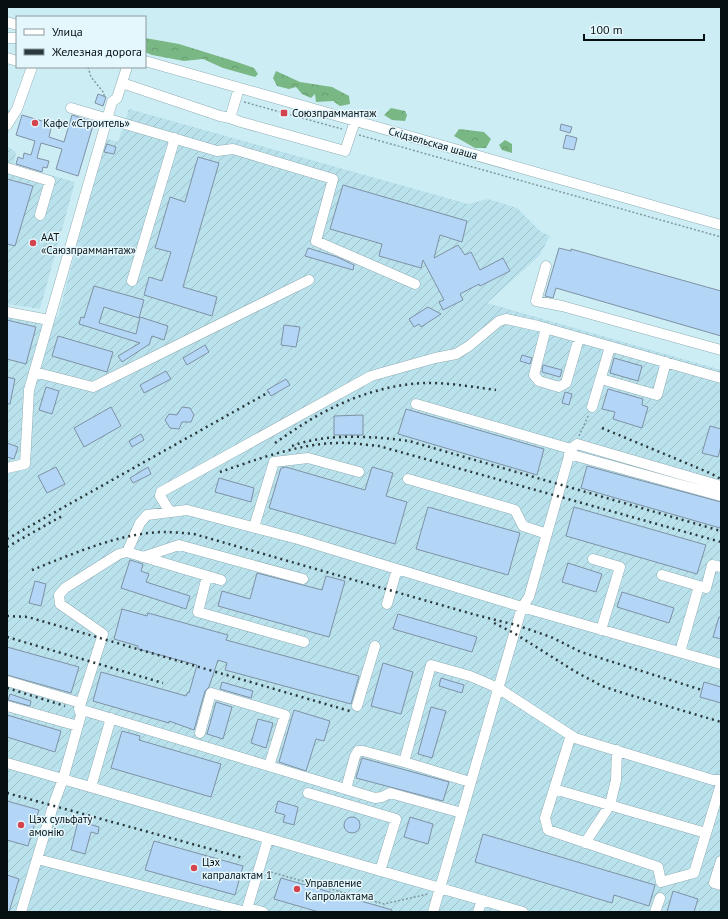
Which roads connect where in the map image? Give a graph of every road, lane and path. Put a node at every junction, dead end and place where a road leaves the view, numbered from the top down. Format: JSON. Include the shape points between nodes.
{"nodes":[{"id":1,"x":146,"y":61,"type":"edge"},
{"id":2,"x":32,"y":68,"type":"edge"},
{"id":3,"x":88,"y":68,"type":"edge"},
{"id":4,"x":127,"y":68,"type":"edge"},
{"id":5,"x":122,"y":84,"type":"junction"},
{"id":6,"x":239,"y":88,"type":"junction"},
{"id":7,"x":104,"y":96,"type":"dead end"},
{"id":8,"x":235,"y":99,"type":"junction"},
{"id":9,"x":71,"y":108,"type":"dead end"},
{"id":10,"x":230,"y":118,"type":"junction"},
{"id":11,"x":107,"y":119,"type":"junction"},
{"id":12,"x":356,"y":121,"type":"junction"},
{"id":13,"x":7,"y":125,"type":"edge"},
{"id":14,"x":351,"y":134,"type":"junction"},
{"id":15,"x":175,"y":138,"type":"junction"},
{"id":16,"x":7,"y":168,"type":"edge"},
{"id":17,"x":40,"y":215,"type":"dead end"},
{"id":18,"x":721,"y":225,"type":"edge"},
{"id":19,"x":721,"y":237,"type":"edge"},
{"id":20,"x":546,"y":266,"type":"dead end"},
{"id":21,"x":309,"y":280,"type":"dead end"},
{"id":22,"x":132,"y":281,"type":"dead end"},
{"id":23,"x":415,"y":284,"type":"dead end"},
{"id":24,"x":7,"y":312,"type":"edge"},
{"id":25,"x":49,"y":320,"type":"junction"},
{"id":26,"x":546,"y":328,"type":"junction"},
{"id":27,"x":580,"y":338,"type":"junction"},
{"id":28,"x":610,"y":347,"type":"junction"},
{"id":29,"x":721,"y":350,"type":"edge"},
{"id":30,"x":666,"y":362,"type":"junction"},
{"id":31,"x":34,"y":372,"type":"junction"},
{"id":32,"x":721,"y":378,"type":"edge"},
{"id":33,"x":601,"y":379,"type":"junction"},
{"id":34,"x":416,"y":404,"type":"dead end"},
{"id":35,"x":592,"y":407,"type":"joint"},
{"id":36,"x":572,"y":449,"type":"junction"},
{"id":37,"x":7,"y":468,"type":"edge"},
{"id":38,"x":359,"y":472,"type":"dead end"},
{"id":39,"x":408,"y":479,"type":"dead end"},
{"id":40,"x":721,"y":486,"type":"edge"},
{"id":41,"x":721,"y":496,"type":"edge"},
{"id":42,"x":170,"y":512,"type":"junction"},
{"id":43,"x":254,"y":527,"type":"junction"},
{"id":44,"x":547,"y":534,"type":"junction"},
{"id":45,"x":127,"y":552,"type":"junction"},
{"id":46,"x":143,"y":557,"type":"junction"},
{"id":47,"x":593,"y":560,"type":"dead end"},
{"id":48,"x":721,"y":567,"type":"edge"},
{"id":49,"x":397,"y":569,"type":"junction"},
{"id":50,"x":662,"y":575,"type":"dead end"},
{"id":51,"x":207,"y":576,"type":"junction"},
{"id":52,"x":221,"y":580,"type":"dead end"},
{"id":53,"x":303,"y":580,"type":"dead end"},
{"id":54,"x":699,"y":586,"type":"junction"},
{"id":55,"x":387,"y":604,"type":"dead end"},
{"id":56,"x":522,"y":607,"type":"junction"},
{"id":57,"x":601,"y":630,"type":"junction"},
{"id":58,"x":304,"y":642,"type":"dead end"},
{"id":59,"x":374,"y":646,"type":"dead end"},
{"id":60,"x":680,"y":652,"type":"junction"},
{"id":61,"x":721,"y":664,"type":"edge"},
{"id":62,"x":7,"y":681,"type":"edge"},
{"id":63,"x":498,"y":688,"type":"junction"},
{"id":64,"x":7,"y":706,"type":"edge"},
{"id":65,"x":80,"y":706,"type":"junction"},
{"id":66,"x":357,"y":706,"type":"dead end"},
{"id":67,"x":111,"y":718,"type":"junction"},
{"id":68,"x":78,"y":726,"type":"junction"},
{"id":69,"x":200,"y":733,"type":"dead end"},
{"id":70,"x":570,"y":735,"type":"junction"},
{"id":71,"x":616,"y":750,"type":"junction"},
{"id":72,"x":404,"y":762,"type":"junction"},
{"id":73,"x":7,"y":763,"type":"edge"},
{"id":74,"x":269,"y":766,"type":"junction"},
{"id":75,"x":63,"y":779,"type":"junction"},
{"id":76,"x":721,"y":780,"type":"edge"},
{"id":77,"x":470,"y":782,"type":"junction"},
{"id":78,"x":721,"y":784,"type":"edge"},
{"id":79,"x":91,"y":787,"type":"junction"},
{"id":80,"x":346,"y":789,"type":"junction"},
{"id":81,"x":554,"y":789,"type":"junction"},
{"id":82,"x":308,"y":793,"type":"dead end"},
{"id":83,"x":610,"y":805,"type":"junction"},
{"id":84,"x":462,"y":813,"type":"junction"},
{"id":85,"x":706,"y":833,"type":"junction"},
{"id":86,"x":268,"y":839,"type":"junction"},
{"id":87,"x":585,"y":843,"type":"junction"},
{"id":88,"x":37,"y":859,"type":"junction"},
{"id":89,"x":721,"y":861,"type":"edge"},
{"id":90,"x":259,"y":869,"type":"junction"},
{"id":91,"x":380,"y":871,"type":"junction"},
{"id":92,"x":721,"y":885,"type":"edge"},
{"id":93,"x":440,"y":888,"type":"junction"},
{"id":94,"x":428,"y":894,"type":"dead end"},
{"id":95,"x":660,"y":898,"type":"dead end"},
{"id":96,"x":482,"y":900,"type":"junction"},
{"id":97,"x":246,"y":910,"type":"edge"},
{"id":98,"x":21,"y":912,"type":"edge"},
{"id":99,"x":263,"y":912,"type":"edge"},
{"id":100,"x":433,"y":912,"type":"edge"},
{"id":101,"x":478,"y":912,"type":"edge"},
{"id":102,"x":523,"y":912,"type":"edge"},
{"id":103,"x":655,"y":912,"type":"edge"}],
"edges":[{"from":1,"to":6,"type":"street","name":"Скідзельская шаша"},
{"from":2,"to":13,"type":"street","via":[[18,109]]},
{"from":3,"to":7,"type":"path","via":[[91,77]]},
{"from":4,"to":5,"type":"street"},
{"from":5,"to":10,"type":"street"},
{"from":5,"to":11,"type":"street","via":[[117,98],[112,102]]},
{"from":6,"to":8,"type":"street"},
{"from":6,"to":12,"type":"street","name":"Скідзельская шаша"},
{"from":8,"to":10,"type":"street"},
{"from":8,"to":14,"type":"path","via":[[340,128]]},
{"from":9,"to":11,"type":"street"},
{"from":10,"to":14,"type":"street","via":[[346,151]]},
{"from":11,"to":15,"type":"street"},
{"from":11,"to":25,"type":"street"},
{"from":12,"to":14,"type":"street"},
{"from":12,"to":18,"type":"street","name":"Скідзельская шаша"},
{"from":14,"to":19,"type":"path"},
{"from":15,"to":22,"type":"street"},
{"from":15,"to":23,"type":"street","via":[[217,151],[233,149],[333,179],[316,241]]},
{"from":16,"to":17,"type":"street","via":[[50,181]]},
{"from":20,"to":29,"type":"street","via":[[536,301]]},
{"from":21,"to":31,"type":"street","via":[[93,387]]},
{"from":24,"to":25,"type":"street"},
{"from":25,"to":31,"type":"street"},
{"from":26,"to":27,"type":"street"},
{"from":26,"to":27,"type":"street","via":[[534,375],[539,381],[559,387],[566,383]]},
{"from":26,"to":42,"type":"street","via":[[506,319],[499,321],[456,354],[371,376],[161,492],[160,496]]},
{"from":27,"to":28,"type":"street"},
{"from":28,"to":30,"type":"street"},
{"from":28,"to":33,"type":"street"},
{"from":30,"to":32,"type":"street"},
{"from":30,"to":33,"type":"street","via":[[657,395]]},
{"from":31,"to":37,"type":"street","via":[[29,390],[25,464]]},
{"from":33,"to":35,"type":"street"},
{"from":34,"to":36,"type":"street"},
{"from":35,"to":36,"type":"path"},
{"from":36,"to":40,"type":"street"},
{"from":36,"to":41,"type":"street"},
{"from":36,"to":44,"type":"street"},
{"from":38,"to":43,"type":"street","via":[[308,458],[274,462]]},
{"from":39,"to":44,"type":"street","via":[[515,510],[523,526]]},
{"from":42,"to":43,"type":"street","via":[[187,510]]},
{"from":42,"to":45,"type":"street","via":[[148,515],[140,523]]},
{"from":43,"to":49,"type":"street"},
{"from":44,"to":56,"type":"street","via":[[529,597]]},
{"from":45,"to":46,"type":"street"},
{"from":45,"to":65,"type":"street","via":[[119,554],[65,588],[59,595],[60,604],[102,634]]},
{"from":46,"to":51,"type":"street"},
{"from":46,"to":53,"type":"street","via":[[179,545]]},
{"from":47,"to":57,"type":"street","via":[[620,567]]},
{"from":48,"to":54,"type":"street","via":[[712,565],[706,588]]},
{"from":49,"to":55,"type":"street"},
{"from":49,"to":56,"type":"street"},
{"from":50,"to":54,"type":"street"},
{"from":51,"to":52,"type":"street"},
{"from":51,"to":58,"type":"street","via":[[198,612]]},
{"from":54,"to":60,"type":"street"},
{"from":56,"to":57,"type":"street"},
{"from":56,"to":63,"type":"street"},
{"from":57,"to":60,"type":"street"},
{"from":59,"to":66,"type":"street"},
{"from":60,"to":61,"type":"street"},
{"from":62,"to":65,"type":"street"},
{"from":63,"to":70,"type":"street"},
{"from":63,"to":72,"type":"street","via":[[431,664]]},
{"from":63,"to":77,"type":"street"},
{"from":64,"to":68,"type":"street"},
{"from":65,"to":67,"type":"street"},
{"from":65,"to":68,"type":"street"},
{"from":67,"to":74,"type":"street"},
{"from":67,"to":79,"type":"street"},
{"from":68,"to":75,"type":"street"},
{"from":69,"to":74,"type":"street","via":[[211,693],[285,715]]},
{"from":70,"to":71,"type":"street"},
{"from":70,"to":81,"type":"street"},
{"from":71,"to":76,"type":"street","via":[[713,780]]},
{"from":71,"to":83,"type":"street","via":[[616,780]]},
{"from":72,"to":77,"type":"street"},
{"from":72,"to":80,"type":"street","via":[[363,751],[358,752]]},
{"from":73,"to":75,"type":"street"},
{"from":74,"to":80,"type":"street"},
{"from":75,"to":79,"type":"street"},
{"from":75,"to":88,"type":"street"},
{"from":77,"to":84,"type":"street"},
{"from":78,"to":85,"type":"street"},
{"from":79,"to":86,"type":"street"},
{"from":80,"to":84,"type":"street","via":[[375,798],[390,793]]},
{"from":81,"to":83,"type":"street"},
{"from":81,"to":87,"type":"street","via":[[545,818],[548,830]]},
{"from":82,"to":91,"type":"street","via":[[396,819]]},
{"from":83,"to":85,"type":"street"},
{"from":83,"to":87,"type":"street"},
{"from":84,"to":93,"type":"street"},
{"from":85,"to":87,"type":"street","via":[[694,873],[661,882],[658,868]]},
{"from":86,"to":90,"type":"street"},
{"from":86,"to":91,"type":"street"},
{"from":88,"to":97,"type":"street"},
{"from":88,"to":98,"type":"street"},
{"from":89,"to":92,"type":"street","via":[[714,883]]},
{"from":90,"to":94,"type":"path","via":[[384,904]]},
{"from":90,"to":97,"type":"street"},
{"from":91,"to":93,"type":"street"},
{"from":93,"to":96,"type":"street"},
{"from":93,"to":100,"type":"street"},
{"from":95,"to":103,"type":"street"},
{"from":96,"to":101,"type":"street"},
{"from":96,"to":102,"type":"street"},
{"from":97,"to":99,"type":"street"}]}
